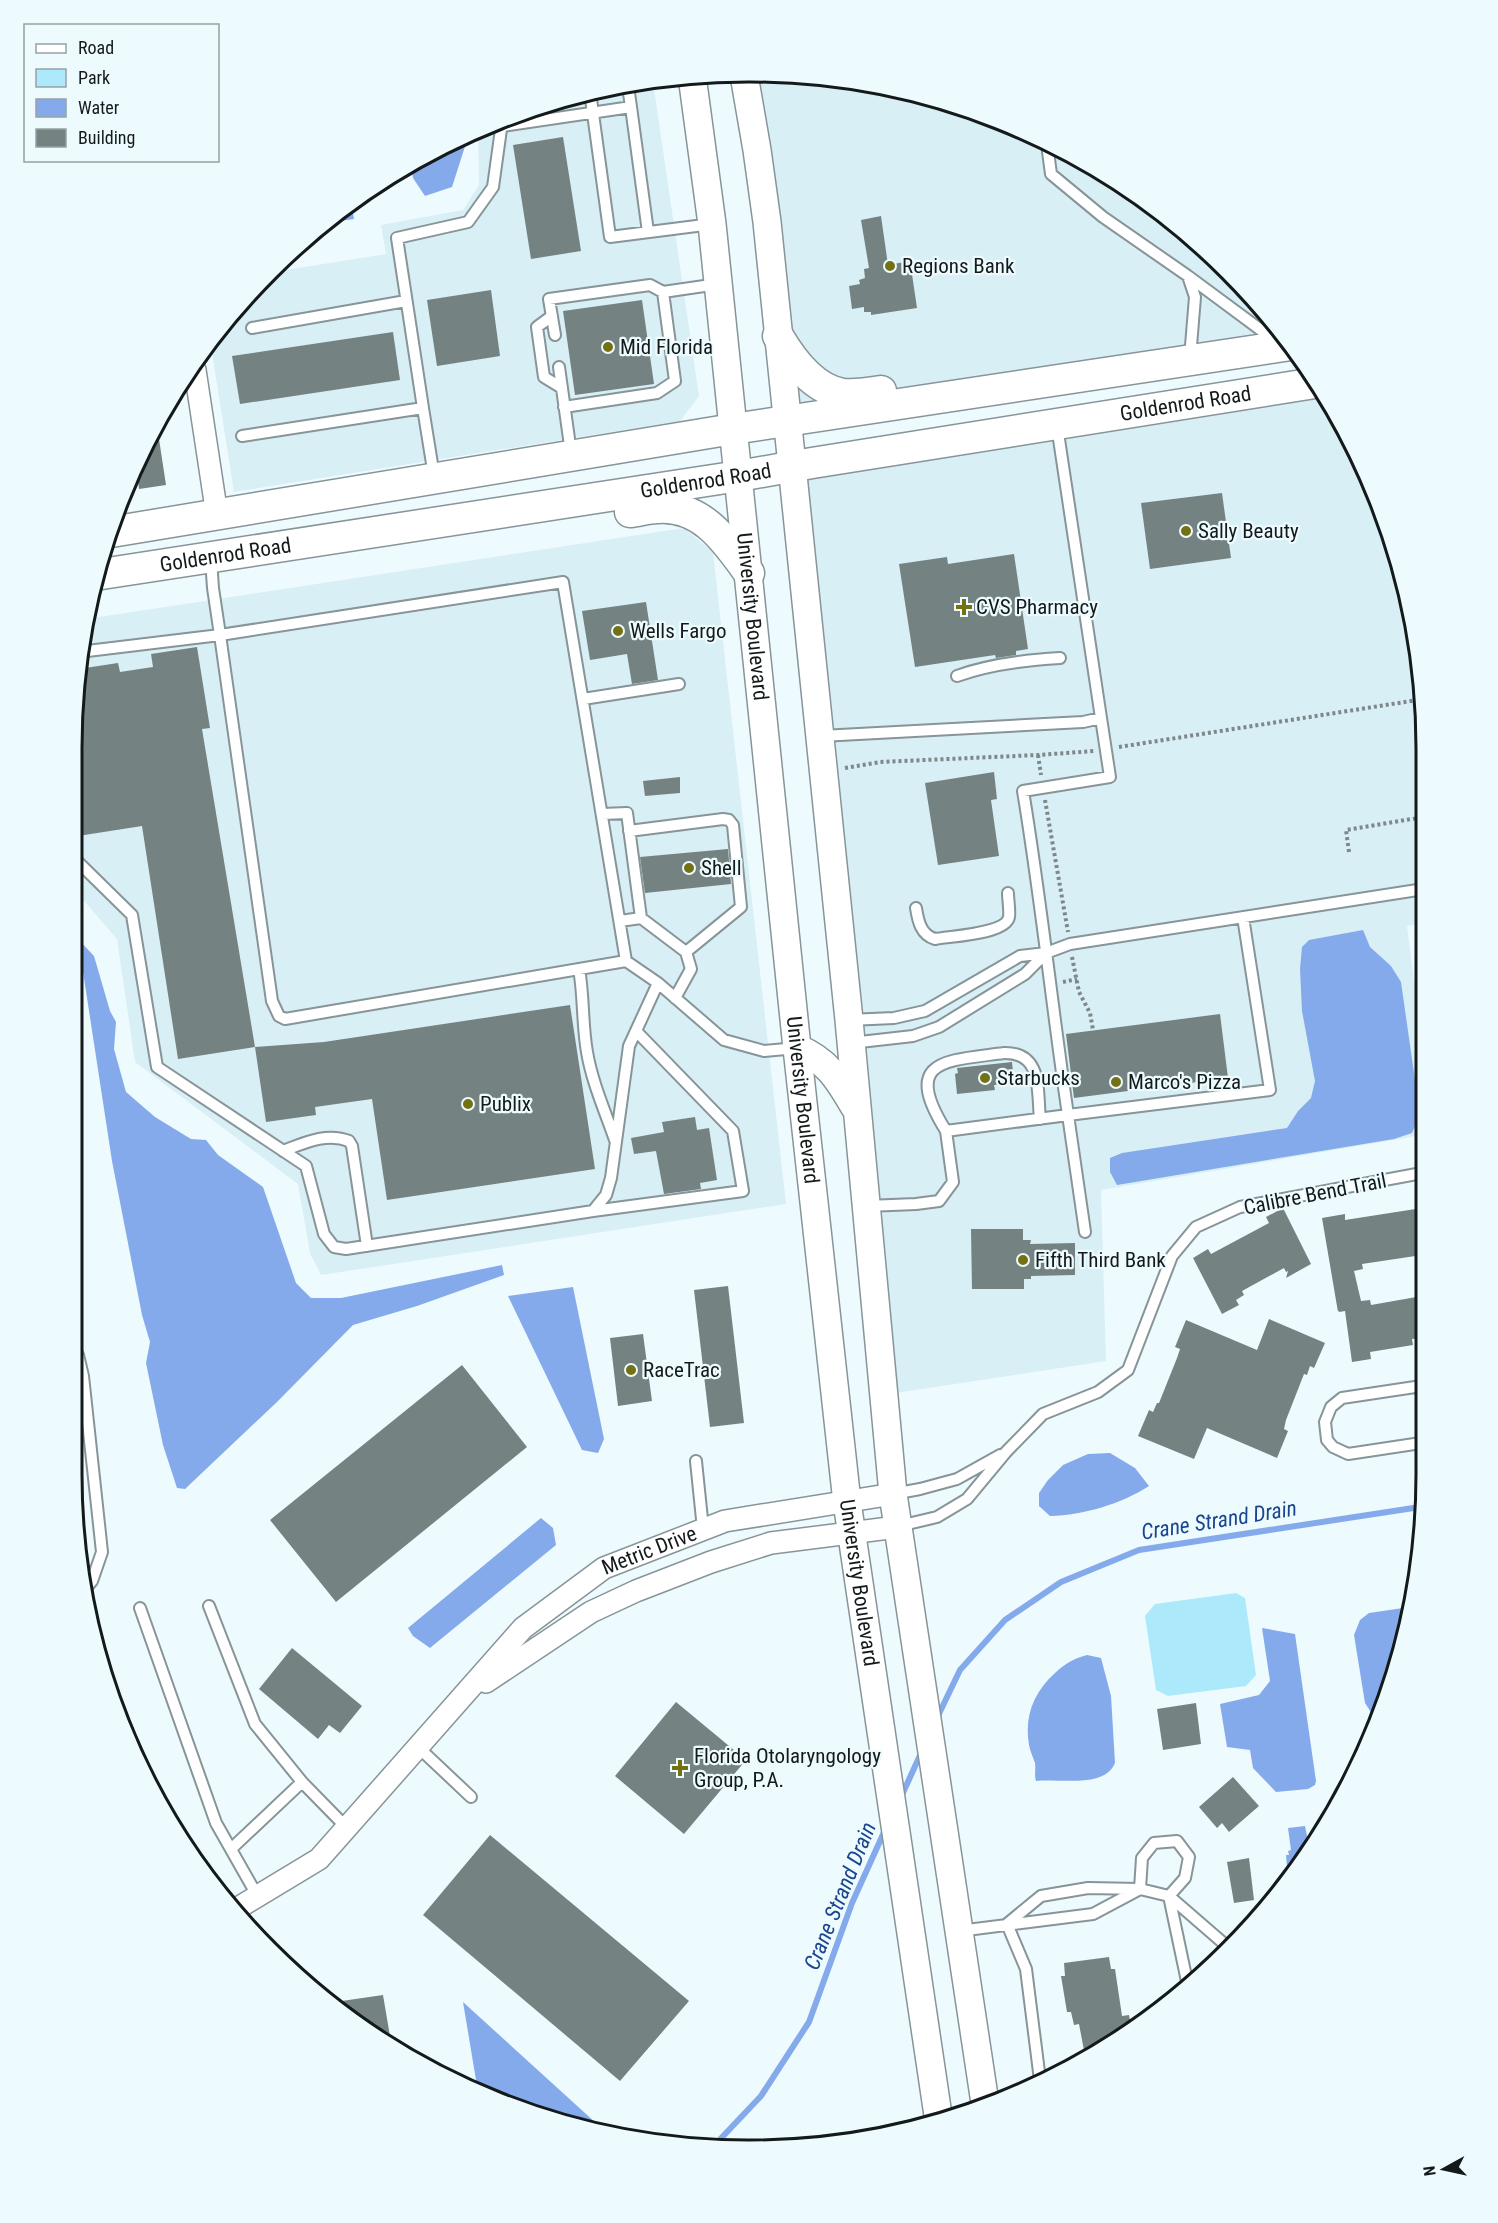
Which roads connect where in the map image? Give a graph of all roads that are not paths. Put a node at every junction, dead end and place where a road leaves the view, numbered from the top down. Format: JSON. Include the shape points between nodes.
{"nodes":[{"id":1,"x":745,"y":82,"type":"edge"},
{"id":2,"x":693,"y":85,"type":"edge"},
{"id":3,"x":629,"y":93,"type":"edge"},
{"id":4,"x":591,"y":101,"type":"edge"},
{"id":5,"x":631,"y":107,"type":"junction"},
{"id":6,"x":593,"y":113,"type":"junction"},
{"id":7,"x":526,"y":121,"type":"edge"},
{"id":8,"x":502,"y":130,"type":"edge"},
{"id":9,"x":1048,"y":153,"type":"edge"},
{"id":10,"x":712,"y":224,"type":"junction"},
{"id":11,"x":648,"y":232,"type":"junction"},
{"id":12,"x":1188,"y":276,"type":"junction"},
{"id":13,"x":718,"y":284,"type":"junction"},
{"id":14,"x":663,"y":292,"type":"junction"},
{"id":15,"x":406,"y":302,"type":"junction"},
{"id":16,"x":552,"y":316,"type":"junction"},
{"id":17,"x":252,"y":328,"type":"dead end"},
{"id":18,"x":555,"y":335,"type":"dead end"},
{"id":19,"x":1271,"y":335,"type":"edge"},
{"id":20,"x":778,"y":336,"type":"junction"},
{"id":21,"x":1281,"y":347,"type":"edge"},
{"id":22,"x":1190,"y":361,"type":"junction"},
{"id":23,"x":559,"y":367,"type":"dead end"},
{"id":24,"x":196,"y":377,"type":"edge"},
{"id":25,"x":1306,"y":384,"type":"edge"},
{"id":26,"x":1021,"y":387,"type":"junction"},
{"id":27,"x":562,"y":388,"type":"junction"},
{"id":28,"x":564,"y":406,"type":"junction"},
{"id":29,"x":423,"y":408,"type":"junction"},
{"id":30,"x":786,"y":422,"type":"junction"},
{"id":31,"x":1056,"y":426,"type":"junction"},
{"id":32,"x":733,"y":429,"type":"junction"},
{"id":33,"x":243,"y":436,"type":"dead end"},
{"id":34,"x":572,"y":456,"type":"junction"},
{"id":35,"x":791,"y":467,"type":"junction"},
{"id":36,"x":739,"y":476,"type":"junction"},
{"id":37,"x":426,"y":480,"type":"junction"},
{"id":38,"x":217,"y":515,"type":"junction"},
{"id":39,"x":120,"y":531,"type":"edge"},
{"id":40,"x":364,"y":533,"type":"junction"},
{"id":41,"x":211,"y":556,"type":"junction"},
{"id":42,"x":111,"y":558,"type":"edge"},
{"id":43,"x":106,"y":573,"type":"edge"},
{"id":44,"x":749,"y":573,"type":"junction"},
{"id":45,"x":220,"y":635,"type":"junction"},
{"id":46,"x":90,"y":651,"type":"edge"},
{"id":47,"x":1060,"y":658,"type":"dead end"},
{"id":48,"x":957,"y":676,"type":"dead end"},
{"id":49,"x":679,"y":684,"type":"dead end"},
{"id":50,"x":583,"y":699,"type":"junction"},
{"id":51,"x":1101,"y":718,"type":"junction"},
{"id":52,"x":819,"y":736,"type":"junction"},
{"id":53,"x":602,"y":814,"type":"junction"},
{"id":54,"x":629,"y":831,"type":"junction"},
{"id":55,"x":82,"y":866,"type":"edge"},
{"id":56,"x":1416,"y":890,"type":"edge"},
{"id":57,"x":1008,"y":893,"type":"dead end"},
{"id":58,"x":916,"y":908,"type":"dead end"},
{"id":59,"x":1243,"y":917,"type":"junction"},
{"id":60,"x":641,"y":918,"type":"junction"},
{"id":61,"x":620,"y":921,"type":"junction"},
{"id":62,"x":686,"y":952,"type":"junction"},
{"id":63,"x":1046,"y":952,"type":"junction"},
{"id":64,"x":626,"y":961,"type":"junction"},
{"id":65,"x":579,"y":969,"type":"junction"},
{"id":66,"x":658,"y":983,"type":"junction"},
{"id":67,"x":675,"y":998,"type":"junction"},
{"id":68,"x":636,"y":1031,"type":"junction"},
{"id":69,"x":850,"y":1031,"type":"junction"},
{"id":70,"x":797,"y":1048,"type":"junction"},
{"id":71,"x":858,"y":1112,"type":"junction"},
{"id":72,"x":1068,"y":1115,"type":"junction"},
{"id":73,"x":1040,"y":1119,"type":"junction"},
{"id":74,"x":946,"y":1131,"type":"junction"},
{"id":75,"x":616,"y":1143,"type":"junction"},
{"id":76,"x":283,"y":1151,"type":"junction"},
{"id":77,"x":1416,"y":1174,"type":"edge"},
{"id":78,"x":866,"y":1206,"type":"junction"},
{"id":79,"x":593,"y":1211,"type":"junction"},
{"id":80,"x":1085,"y":1232,"type":"dead end"},
{"id":81,"x":367,"y":1246,"type":"junction"},
{"id":82,"x":82,"y":1372,"type":"edge"},
{"id":83,"x":1416,"y":1387,"type":"edge"},
{"id":84,"x":1416,"y":1444,"type":"edge"},
{"id":85,"x":1006,"y":1452,"type":"junction"},
{"id":86,"x":696,"y":1461,"type":"dead end"},
{"id":87,"x":892,"y":1494,"type":"junction"},
{"id":88,"x":847,"y":1502,"type":"junction"},
{"id":89,"x":897,"y":1527,"type":"junction"},
{"id":90,"x":703,"y":1529,"type":"junction"},
{"id":91,"x":852,"y":1533,"type":"junction"},
{"id":92,"x":604,"y":1568,"type":"junction"},
{"id":93,"x":91,"y":1578,"type":"edge"},
{"id":94,"x":621,"y":1598,"type":"junction"},
{"id":95,"x":209,"y":1606,"type":"dead end"},
{"id":96,"x":140,"y":1608,"type":"dead end"},
{"id":97,"x":456,"y":1703,"type":"junction"},
{"id":98,"x":418,"y":1747,"type":"junction"},
{"id":99,"x":302,"y":1782,"type":"junction"},
{"id":100,"x":471,"y":1797,"type":"dead end"},
{"id":101,"x":347,"y":1828,"type":"junction"},
{"id":102,"x":231,"y":1849,"type":"junction"},
{"id":103,"x":1140,"y":1889,"type":"junction"},
{"id":104,"x":1170,"y":1896,"type":"junction"},
{"id":105,"x":258,"y":1897,"type":"junction"},
{"id":106,"x":242,"y":1906,"type":"edge"},
{"id":107,"x":1007,"y":1924,"type":"junction"},
{"id":108,"x":959,"y":1931,"type":"junction"},
{"id":109,"x":1223,"y":1942,"type":"edge"},
{"id":110,"x":1186,"y":1977,"type":"edge"},
{"id":111,"x":1039,"y":2074,"type":"edge"},
{"id":112,"x":984,"y":2097,"type":"edge"},
{"id":113,"x":938,"y":2113,"type":"edge"}],
"edges":[{"from":1,"to":20,"type":"street","via":[[760,171]]},
{"from":2,"to":10,"type":"street","name":"University Boulevard"},
{"from":3,"to":5,"type":"lane"},
{"from":4,"to":6,"type":"lane"},
{"from":5,"to":6,"type":"lane"},
{"from":5,"to":11,"type":"lane"},
{"from":6,"to":7,"type":"lane"},
{"from":6,"to":11,"type":"lane","via":[[610,237]]},
{"from":8,"to":15,"type":"lane","via":[[493,187],[468,222],[397,238]]},
{"from":9,"to":12,"type":"lane","via":[[1051,174],[1103,217]]},
{"from":10,"to":11,"type":"lane"},
{"from":10,"to":13,"type":"street","name":"University Boulevard"},
{"from":12,"to":19,"type":"lane"},
{"from":12,"to":22,"type":"lane","via":[[1195,297]]},
{"from":13,"to":14,"type":"lane"},
{"from":13,"to":32,"type":"street","name":"University Boulevard"},
{"from":14,"to":16,"type":"lane","via":[[650,285],[549,299]]},
{"from":14,"to":28,"type":"lane","via":[[675,381],[657,393]]},
{"from":15,"to":17,"type":"lane"},
{"from":15,"to":29,"type":"lane"},
{"from":16,"to":18,"type":"lane"},
{"from":16,"to":27,"type":"lane","via":[[537,327],[544,377]]},
{"from":20,"to":26,"type":"main road","via":[[794,362],[826,388],[842,394],[962,382]]},
{"from":20,"to":30,"type":"street"},
{"from":21,"to":22,"type":"main road","name":"Goldenrod Road"},
{"from":22,"to":26,"type":"main road","name":"Goldenrod Road"},
{"from":23,"to":27,"type":"lane"},
{"from":24,"to":38,"type":"street"},
{"from":25,"to":31,"type":"main road","name":"Goldenrod Road"},
{"from":26,"to":30,"type":"main road","name":"Goldenrod Road"},
{"from":27,"to":28,"type":"lane"},
{"from":28,"to":34,"type":"lane"},
{"from":29,"to":33,"type":"lane"},
{"from":29,"to":37,"type":"lane"},
{"from":30,"to":32,"type":"main road","name":"Goldenrod Road"},
{"from":30,"to":35,"type":"street"},
{"from":31,"to":35,"type":"main road","name":"Goldenrod Road"},
{"from":31,"to":51,"type":"lane"},
{"from":32,"to":34,"type":"main road","name":"Goldenrod Road"},
{"from":32,"to":36,"type":"street","name":"University Boulevard"},
{"from":34,"to":37,"type":"main road","name":"Goldenrod Road"},
{"from":35,"to":36,"type":"main road","name":"Goldenrod Road"},
{"from":35,"to":52,"type":"street"},
{"from":36,"to":40,"type":"main road","name":"Goldenrod Road"},
{"from":36,"to":44,"type":"street","name":"University Boulevard"},
{"from":37,"to":38,"type":"main road","name":"Goldenrod Road"},
{"from":37,"to":41,"type":"main road","via":[[386,502],[245,530]]},
{"from":38,"to":39,"type":"main road","name":"Goldenrod Road"},
{"from":38,"to":42,"type":"main road","via":[[196,537],[177,547]]},
{"from":40,"to":41,"type":"main road","name":"Goldenrod Road"},
{"from":40,"to":44,"type":"main road","via":[[526,529],[676,508],[702,519],[722,536]]},
{"from":41,"to":43,"type":"main road","name":"Goldenrod Road"},
{"from":41,"to":45,"type":"lane"},
{"from":44,"to":70,"type":"street","name":"University Boulevard"},
{"from":45,"to":46,"type":"lane"},
{"from":45,"to":50,"type":"lane","via":[[563,582]]},
{"from":45,"to":65,"type":"lane","via":[[270,990],[279,1016],[285,1019]]},
{"from":47,"to":48,"type":"lane","via":[[978,668]]},
{"from":49,"to":50,"type":"lane"},
{"from":50,"to":53,"type":"lane"},
{"from":51,"to":52,"type":"lane"},
{"from":51,"to":63,"type":"lane","via":[[1110,777],[1023,791]]},
{"from":52,"to":69,"type":"street"},
{"from":53,"to":54,"type":"lane","via":[[627,813]]},
{"from":53,"to":61,"type":"lane"},
{"from":54,"to":60,"type":"lane"},
{"from":54,"to":62,"type":"lane","via":[[723,819],[733,825],[741,907]]},
{"from":55,"to":76,"type":"lane","via":[[132,915],[157,1067]]},
{"from":56,"to":59,"type":"lane"},
{"from":57,"to":58,"type":"lane","via":[[1009,917],[994,930],[935,939],[921,928]]},
{"from":59,"to":63,"type":"lane","via":[[1070,944]]},
{"from":59,"to":72,"type":"lane","via":[[1270,1090]]},
{"from":60,"to":61,"type":"lane"},
{"from":60,"to":62,"type":"lane"},
{"from":61,"to":64,"type":"lane"},
{"from":62,"to":67,"type":"lane","via":[[691,969]]},
{"from":63,"to":69,"type":"lane","via":[[1020,956],[925,1011]]},
{"from":63,"to":69,"type":"lane","via":[[1025,974],[939,1027],[913,1036]]},
{"from":63,"to":72,"type":"lane"},
{"from":64,"to":65,"type":"lane"},
{"from":64,"to":66,"type":"lane"},
{"from":65,"to":75,"type":"lane","via":[[586,1050]]},
{"from":66,"to":67,"type":"lane"},
{"from":66,"to":68,"type":"lane"},
{"from":67,"to":70,"type":"lane","via":[[724,1040],[764,1051]]},
{"from":68,"to":75,"type":"lane","via":[[629,1046]]},
{"from":68,"to":79,"type":"lane","via":[[733,1131],[742,1191]]},
{"from":69,"to":71,"type":"street"},
{"from":70,"to":71,"type":"street","via":[[815,1055],[836,1076]]},
{"from":70,"to":88,"type":"street","name":"University Boulevard"},
{"from":71,"to":78,"type":"street"},
{"from":72,"to":73,"type":"lane"},
{"from":72,"to":80,"type":"lane"},
{"from":73,"to":74,"type":"lane"},
{"from":73,"to":74,"type":"lane","via":[[1034,1067],[1025,1057],[1004,1053],[948,1061],[933,1070],[927,1084],[928,1097]]},
{"from":74,"to":78,"type":"lane","via":[[953,1182],[939,1201]]},
{"from":75,"to":79,"type":"lane","via":[[606,1195]]},
{"from":76,"to":81,"type":"lane","via":[[306,1166],[324,1234],[334,1248]]},
{"from":76,"to":81,"type":"lane","via":[[328,1137],[349,1141]]},
{"from":77,"to":85,"type":"lane","name":"Calibre Bend Trail","via":[[1240,1206],[1197,1227],[1172,1256],[1128,1370],[1098,1392],[1043,1414]]},
{"from":78,"to":87,"type":"street"},
{"from":79,"to":81,"type":"lane"},
{"from":82,"to":93,"type":"lane","via":[[102,1552]]},
{"from":83,"to":84,"type":"lane","via":[[1342,1398],[1331,1407],[1325,1422],[1327,1440],[1333,1448],[1348,1454]]},
{"from":85,"to":87,"type":"lane","name":"Calibre Bend Trail","via":[[957,1479]]},
{"from":85,"to":89,"type":"lane","name":"Calibre Bend Trail","via":[[967,1499],[937,1517]]},
{"from":86,"to":90,"type":"lane"},
{"from":87,"to":88,"type":"street","name":"Metric Drive"},
{"from":87,"to":89,"type":"street"},
{"from":88,"to":90,"type":"street","name":"Metric Drive","via":[[725,1521]]},
{"from":88,"to":91,"type":"street","name":"University Boulevard"},
{"from":89,"to":91,"type":"street","name":"Metric Drive"},
{"from":89,"to":108,"type":"street"},
{"from":90,"to":92,"type":"street","name":"Metric Drive"},
{"from":91,"to":94,"type":"street","name":"Metric Drive","via":[[771,1543]]},
{"from":91,"to":113,"type":"street","name":"University Boulevard"},
{"from":92,"to":94,"type":"street"},
{"from":92,"to":97,"type":"street","name":"Metric Drive","via":[[523,1628]]},
{"from":94,"to":97,"type":"street","name":"Metric Drive","via":[[591,1612]]},
{"from":95,"to":99,"type":"lane","via":[[255,1724]]},
{"from":96,"to":102,"type":"lane","via":[[216,1823]]},
{"from":97,"to":98,"type":"street","name":"Metric Drive"},
{"from":98,"to":100,"type":"lane"},
{"from":98,"to":101,"type":"street","name":"Metric Drive"},
{"from":99,"to":101,"type":"lane"},
{"from":99,"to":102,"type":"lane"},
{"from":101,"to":105,"type":"street","name":"Metric Drive","via":[[319,1859]]},
{"from":102,"to":105,"type":"lane"},
{"from":103,"to":104,"type":"lane"},
{"from":103,"to":104,"type":"lane","via":[[1142,1858],[1154,1843],[1177,1841],[1189,1857],[1185,1878]]},
{"from":103,"to":107,"type":"lane","via":[[1093,1914]]},
{"from":103,"to":107,"type":"lane","via":[[1088,1888],[1041,1896]]},
{"from":104,"to":109,"type":"lane"},
{"from":104,"to":110,"type":"lane"},
{"from":105,"to":106,"type":"street","name":"Metric Drive"},
{"from":107,"to":108,"type":"lane"},
{"from":107,"to":111,"type":"lane","via":[[1026,1969]]},
{"from":108,"to":112,"type":"street"}]}
